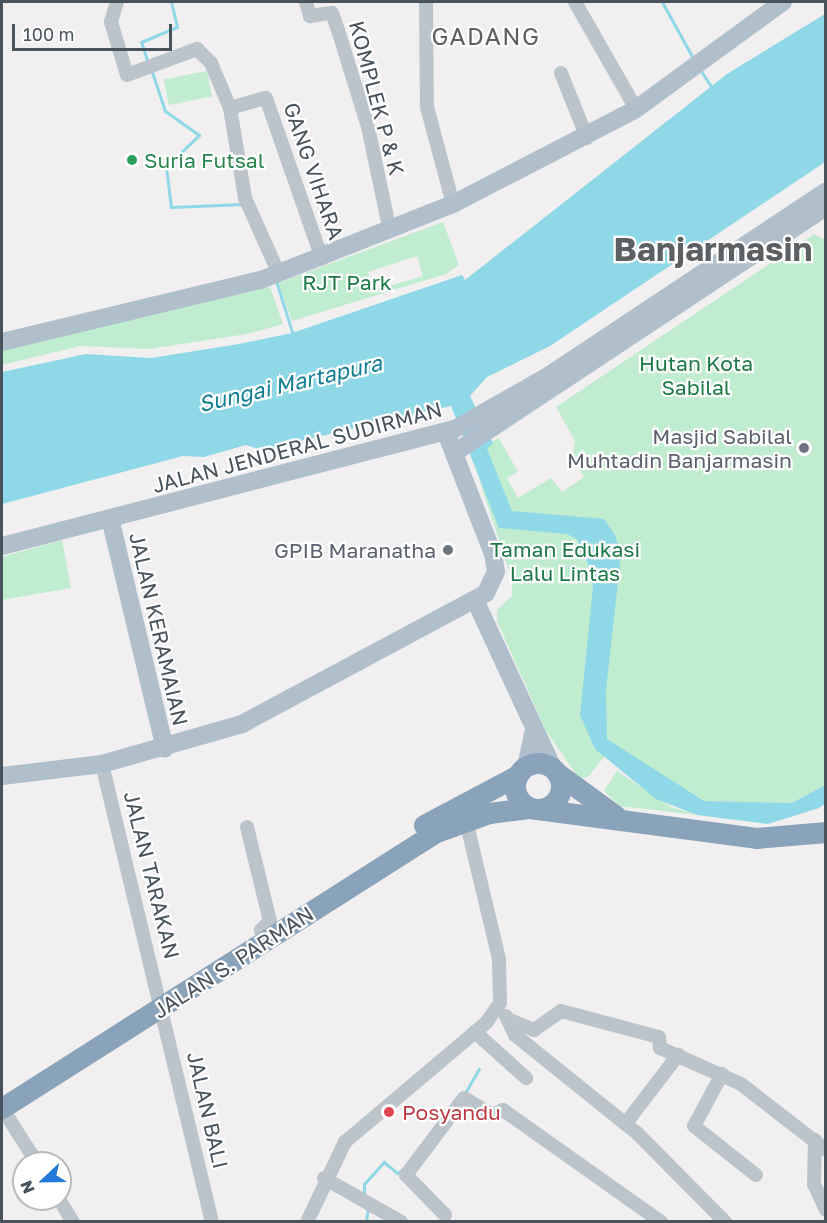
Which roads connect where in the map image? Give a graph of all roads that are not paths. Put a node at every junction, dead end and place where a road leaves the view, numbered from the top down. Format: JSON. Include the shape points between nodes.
{"nodes":[{"id":1,"x":117,"y":2,"type":"edge"},
{"id":2,"x":306,"y":2,"type":"edge"},
{"id":3,"x":426,"y":2,"type":"edge"},
{"id":4,"x":575,"y":2,"type":"edge"},
{"id":5,"x":783,"y":2,"type":"edge"},
{"id":6,"x":561,"y":73,"type":"dead end"},
{"id":7,"x":230,"y":108,"type":"junction"},
{"id":8,"x":636,"y":109,"type":"junction"},
{"id":9,"x":587,"y":138,"type":"junction"},
{"id":10,"x":825,"y":191,"type":"edge"},
{"id":11,"x":453,"y":204,"type":"junction"},
{"id":12,"x":825,"y":207,"type":"edge"},
{"id":13,"x":390,"y":231,"type":"junction"},
{"id":14,"x":322,"y":259,"type":"junction"},
{"id":15,"x":275,"y":276,"type":"junction"},
{"id":16,"x":2,"y":342,"type":"edge"},
{"id":17,"x":451,"y":431,"type":"junction"},
{"id":18,"x":459,"y":450,"type":"junction"},
{"id":19,"x":110,"y":518,"type":"junction"},
{"id":20,"x":2,"y":546,"type":"edge"},
{"id":21,"x":475,"y":600,"type":"junction"},
{"id":22,"x":534,"y":730,"type":"junction"},
{"id":23,"x":165,"y":750,"type":"junction"},
{"id":24,"x":102,"y":764,"type":"junction"},
{"id":25,"x":522,"y":771,"type":"junction"},
{"id":26,"x":555,"y":771,"type":"junction"},
{"id":27,"x":2,"y":776,"type":"edge"},
{"id":28,"x":533,"y":808,"type":"junction"},
{"id":29,"x":466,"y":820,"type":"junction"},
{"id":30,"x":630,"y":823,"type":"junction"},
{"id":31,"x":247,"y":827,"type":"dead end"},
{"id":32,"x":825,"y":832,"type":"edge"},
{"id":33,"x":261,"y":930,"type":"junction"},
{"id":34,"x":161,"y":1002,"type":"junction"},
{"id":35,"x":498,"y":1009,"type":"junction"},
{"id":36,"x":512,"y":1021,"type":"junction"},
{"id":37,"x":475,"y":1032,"type":"junction"},
{"id":38,"x":678,"y":1055,"type":"junction"},
{"id":39,"x":722,"y":1074,"type":"junction"},
{"id":40,"x":526,"y":1078,"type":"dead end"},
{"id":41,"x":2,"y":1094,"type":"edge"},
{"id":42,"x":2,"y":1108,"type":"edge"},
{"id":43,"x":626,"y":1124,"type":"junction"},
{"id":44,"x":818,"y":1146,"type":"edge"},
{"id":45,"x":29,"y":1151,"type":"edge"},
{"id":46,"x":756,"y":1175,"type":"dead end"},
{"id":47,"x":324,"y":1178,"type":"junction"},
{"id":48,"x":825,"y":1210,"type":"edge"},
{"id":49,"x":445,"y":1215,"type":"dead end"},
{"id":50,"x":212,"y":1221,"type":"edge"},
{"id":51,"x":307,"y":1221,"type":"edge"},
{"id":52,"x":401,"y":1221,"type":"edge"},
{"id":53,"x":661,"y":1221,"type":"edge"},
{"id":54,"x":725,"y":1221,"type":"edge"}],
"edges":[{"from":1,"to":7,"type":"street","via":[[111,22],[127,75],[183,51],[200,51]]},
{"from":2,"to":13,"type":"street","name":"KOMPLEK P & K","via":[[310,16],[332,14],[338,30],[371,138]]},
{"from":3,"to":11,"type":"street","via":[[427,106]]},
{"from":4,"to":8,"type":"street"},
{"from":5,"to":8,"type":"main road"},
{"from":6,"to":9,"type":"street"},
{"from":7,"to":14,"type":"street","name":"GANG VIHARA","via":[[266,98]]},
{"from":7,"to":15,"type":"street","via":[[239,175]]},
{"from":8,"to":9,"type":"main road"},
{"from":9,"to":11,"type":"main road"},
{"from":10,"to":17,"type":"main road","name":"JALAN JENDERAL SUDIRMAN","via":[[485,414]]},
{"from":11,"to":13,"type":"main road"},
{"from":12,"to":18,"type":"main road"},
{"from":13,"to":14,"type":"main road"},
{"from":14,"to":15,"type":"main road"},
{"from":15,"to":16,"type":"main road"},
{"from":17,"to":18,"type":"main road"},
{"from":17,"to":19,"type":"main road","name":"JALAN JENDERAL SUDIRMAN"},
{"from":18,"to":21,"type":"main road","via":[[496,572],[490,589]]},
{"from":19,"to":20,"type":"main road","name":"JALAN JENDERAL SUDIRMAN"},
{"from":19,"to":23,"type":"main road","name":"JALAN KERAMAIAN"},
{"from":21,"to":22,"type":"main road"},
{"from":21,"to":23,"type":"main road","via":[[290,701]]},
{"from":22,"to":25,"type":"main road"},
{"from":22,"to":26,"type":"main road"},
{"from":23,"to":24,"type":"main road"},
{"from":24,"to":27,"type":"main road"},
{"from":24,"to":34,"type":"street","name":"JALAN TARAKAN"},
{"from":25,"to":26,"type":"highway","via":[[537,763]]},
{"from":25,"to":28,"type":"highway","via":[[515,790]]},
{"from":25,"to":33,"type":"highway","name":"JALAN S. PARMAN","via":[[444,812]]},
{"from":26,"to":28,"type":"highway","via":[[560,794],[551,806]]},
{"from":26,"to":30,"type":"highway","via":[[590,802]]},
{"from":28,"to":29,"type":"highway","name":"JALAN S. PARMAN"},
{"from":28,"to":30,"type":"highway"},
{"from":29,"to":34,"type":"highway","name":"JALAN S. PARMAN","via":[[436,831]]},
{"from":29,"to":35,"type":"street","via":[[501,969]]},
{"from":30,"to":32,"type":"highway","via":[[756,838]]},
{"from":31,"to":33,"type":"street","via":[[270,921]]},
{"from":33,"to":34,"type":"highway","name":"JALAN S. PARMAN"},
{"from":34,"to":41,"type":"highway","name":"JALAN S. PARMAN"},
{"from":34,"to":42,"type":"highway","name":"JALAN S. PARMAN"},
{"from":34,"to":50,"type":"street","name":"JALAN BALI"},
{"from":35,"to":36,"type":"street"},
{"from":35,"to":37,"type":"street"},
{"from":36,"to":38,"type":"street","via":[[534,1030],[561,1011],[659,1037],[660,1048]]},
{"from":36,"to":43,"type":"street","via":[[515,1035]]},
{"from":37,"to":40,"type":"street"},
{"from":37,"to":47,"type":"street","via":[[361,1125]]},
{"from":38,"to":39,"type":"street"},
{"from":38,"to":43,"type":"street","via":[[652,1097]]},
{"from":39,"to":44,"type":"street","via":[[768,1101]]},
{"from":39,"to":46,"type":"street","via":[[694,1126]]},
{"from":42,"to":45,"type":"street"},
{"from":43,"to":54,"type":"street"},
{"from":44,"to":48,"type":"street","via":[[814,1184]]},
{"from":47,"to":51,"type":"street"},
{"from":47,"to":52,"type":"street"},
{"from":49,"to":53,"type":"street","via":[[406,1175],[464,1098],[492,1115],[503,1110]]}]}
